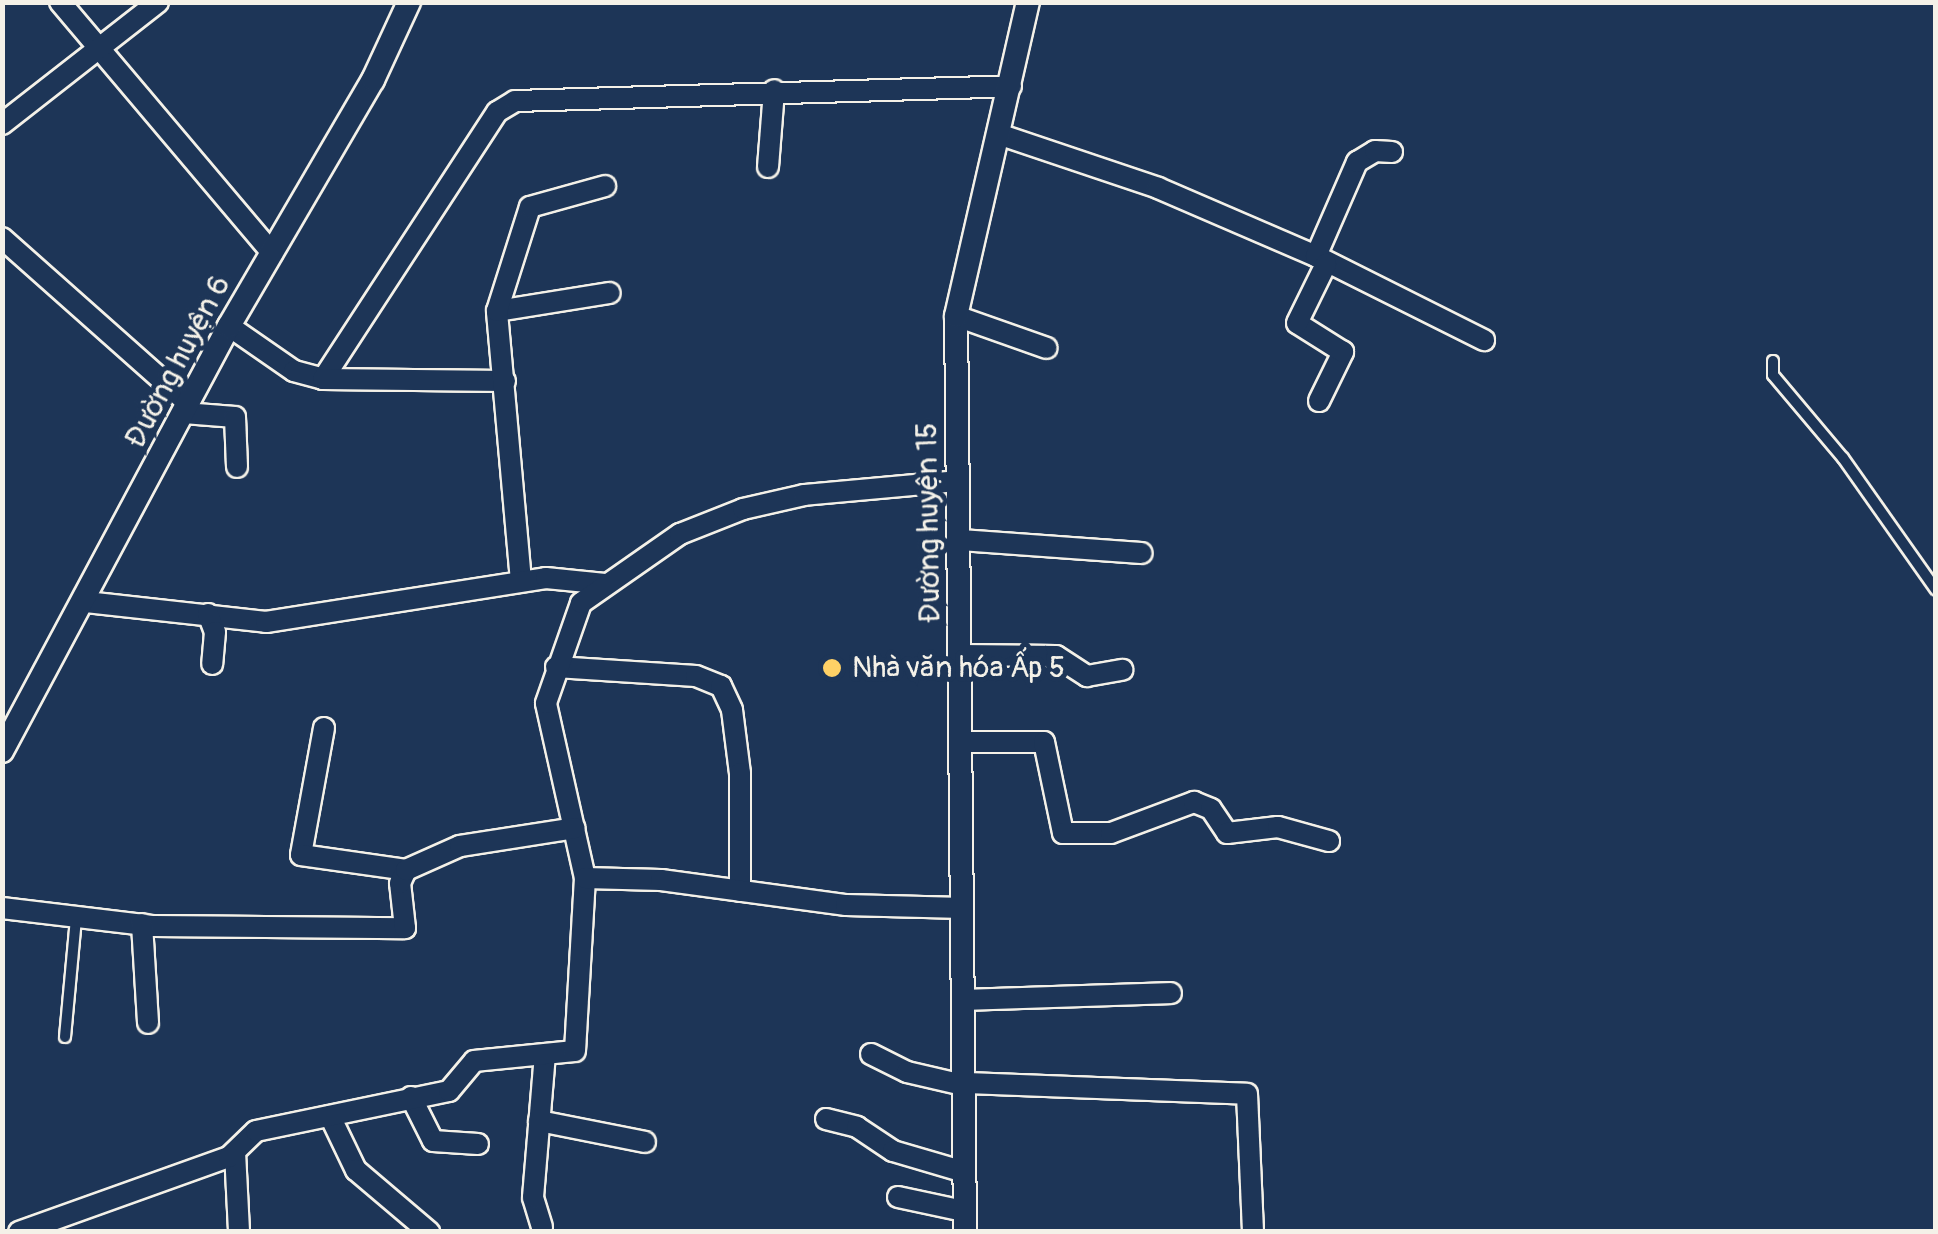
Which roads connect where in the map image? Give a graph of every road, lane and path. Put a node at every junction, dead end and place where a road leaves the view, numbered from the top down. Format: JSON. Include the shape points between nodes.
{"nodes":[{"id":1,"x":60,"y":2,"type":"edge"},
{"id":2,"x":158,"y":2,"type":"edge"},
{"id":3,"x":408,"y":2,"type":"edge"},
{"id":4,"x":1028,"y":2,"type":"edge"},
{"id":5,"x":101,"y":51,"type":"junction"},
{"id":6,"x":1011,"y":86,"type":"junction"},
{"id":7,"x":774,"y":90,"type":"junction"},
{"id":8,"x":2,"y":124,"type":"edge"},
{"id":9,"x":998,"y":134,"type":"junction"},
{"id":10,"x":1392,"y":152,"type":"dead end"},
{"id":11,"x":768,"y":167,"type":"dead end"},
{"id":12,"x":605,"y":186,"type":"dead end"},
{"id":13,"x":2,"y":238,"type":"edge"},
{"id":14,"x":272,"y":253,"type":"junction"},
{"id":15,"x":1321,"y":260,"type":"junction"},
{"id":16,"x":610,"y":293,"type":"dead end"},
{"id":17,"x":497,"y":310,"type":"junction"},
{"id":18,"x":956,"y":316,"type":"junction"},
{"id":19,"x":230,"y":326,"type":"junction"},
{"id":20,"x":1484,"y":340,"type":"dead end"},
{"id":21,"x":1047,"y":348,"type":"dead end"},
{"id":22,"x":1773,"y":361,"type":"dead end"},
{"id":23,"x":324,"y":379,"type":"junction"},
{"id":24,"x":505,"y":381,"type":"junction"},
{"id":25,"x":1319,"y":401,"type":"dead end"},
{"id":26,"x":186,"y":409,"type":"junction"},
{"id":27,"x":236,"y":467,"type":"dead end"},
{"id":28,"x":957,"y":481,"type":"junction"},
{"id":29,"x":960,"y":540,"type":"junction"},
{"id":30,"x":1142,"y":553,"type":"dead end"},
{"id":31,"x":521,"y":581,"type":"junction"},
{"id":32,"x":605,"y":584,"type":"junction"},
{"id":33,"x":1936,"y":590,"type":"edge"},
{"id":34,"x":86,"y":602,"type":"junction"},
{"id":35,"x":208,"y":614,"type":"junction"},
{"id":36,"x":961,"y":655,"type":"junction"},
{"id":37,"x":212,"y":664,"type":"dead end"},
{"id":38,"x":556,"y":668,"type":"junction"},
{"id":39,"x":1122,"y":670,"type":"dead end"},
{"id":40,"x":324,"y":728,"type":"dead end"},
{"id":41,"x":962,"y":742,"type":"junction"},
{"id":42,"x":2,"y":751,"type":"edge"},
{"id":43,"x":576,"y":828,"type":"junction"},
{"id":44,"x":1329,"y":841,"type":"dead end"},
{"id":45,"x":406,"y":870,"type":"junction"},
{"id":46,"x":585,"y":878,"type":"junction"},
{"id":47,"x":740,"y":891,"type":"junction"},
{"id":48,"x":963,"y":908,"type":"junction"},
{"id":49,"x":3,"y":909,"type":"edge"},
{"id":50,"x":76,"y":916,"type":"junction"},
{"id":51,"x":142,"y":924,"type":"junction"},
{"id":52,"x":1171,"y":993,"type":"dead end"},
{"id":53,"x":965,"y":1000,"type":"junction"},
{"id":54,"x":148,"y":1023,"type":"dead end"},
{"id":55,"x":65,"y":1037,"type":"dead end"},
{"id":56,"x":871,"y":1054,"type":"dead end"},
{"id":57,"x":544,"y":1055,"type":"junction"},
{"id":58,"x":967,"y":1085,"type":"junction"},
{"id":59,"x":410,"y":1097,"type":"junction"},
{"id":60,"x":330,"y":1116,"type":"junction"},
{"id":61,"x":826,"y":1119,"type":"dead end"},
{"id":62,"x":539,"y":1121,"type":"junction"},
{"id":63,"x":645,"y":1142,"type":"dead end"},
{"id":64,"x":478,"y":1144,"type":"dead end"},
{"id":65,"x":235,"y":1152,"type":"junction"},
{"id":66,"x":965,"y":1172,"type":"junction"},
{"id":67,"x":898,"y":1197,"type":"dead end"},
{"id":68,"x":964,"y":1221,"type":"edge"},
{"id":69,"x":542,"y":1227,"type":"dead end"},
{"id":70,"x":19,"y":1232,"type":"edge"},
{"id":71,"x":239,"y":1232,"type":"edge"},
{"id":72,"x":429,"y":1232,"type":"edge"},
{"id":73,"x":1253,"y":1232,"type":"edge"}],
"edges":[{"from":1,"to":5,"type":"street"},
{"from":2,"to":5,"type":"street"},
{"from":3,"to":14,"type":"street","name":"Đường huyện 6","via":[[374,80]]},
{"from":4,"to":6,"type":"street","name":"Đường huyện 15"},
{"from":5,"to":8,"type":"street"},
{"from":5,"to":14,"type":"street"},
{"from":6,"to":7,"type":"street"},
{"from":6,"to":9,"type":"street","name":"Đường huyện 15"},
{"from":7,"to":11,"type":"street"},
{"from":7,"to":23,"type":"street","via":[[506,104]]},
{"from":9,"to":15,"type":"street","via":[[1158,188]]},
{"from":9,"to":18,"type":"street","name":"Đường huyện 15"},
{"from":10,"to":15,"type":"street","via":[[1375,150],[1357,162]]},
{"from":12,"to":17,"type":"street","via":[[530,207]]},
{"from":13,"to":26,"type":"street"},
{"from":14,"to":19,"type":"street","name":"Đường huyện 6"},
{"from":15,"to":20,"type":"street"},
{"from":15,"to":25,"type":"street","via":[[1297,324],[1343,352]]},
{"from":16,"to":17,"type":"street"},
{"from":17,"to":24,"type":"street"},
{"from":18,"to":21,"type":"street"},
{"from":18,"to":28,"type":"street","name":"Đường huyện 15"},
{"from":19,"to":23,"type":"street","via":[[294,371]]},
{"from":19,"to":26,"type":"street","name":"Đường huyện 6"},
{"from":22,"to":33,"type":"lane","via":[[1773,375],[1843,458]]},
{"from":23,"to":24,"type":"street"},
{"from":24,"to":31,"type":"street"},
{"from":26,"to":27,"type":"street","via":[[235,418]]},
{"from":26,"to":34,"type":"street","name":"Đường huyện 6"},
{"from":28,"to":29,"type":"street","name":"Đường huyện 15"},
{"from":28,"to":32,"type":"street","via":[[804,495],[742,509],[680,534]]},
{"from":29,"to":30,"type":"street"},
{"from":29,"to":36,"type":"street","name":"Đường huyện 15"},
{"from":31,"to":32,"type":"street"},
{"from":31,"to":35,"type":"street","via":[[285,621]]},
{"from":32,"to":38,"type":"street","via":[[574,612]]},
{"from":34,"to":35,"type":"street"},
{"from":34,"to":42,"type":"street","name":"Đường huyện 6"},
{"from":35,"to":37,"type":"street","via":[[215,632]]},
{"from":36,"to":39,"type":"street","via":[[1056,656],[1087,676]]},
{"from":36,"to":41,"type":"street","name":"Đường huyện 15"},
{"from":38,"to":43,"type":"street","via":[[548,722]]},
{"from":38,"to":47,"type":"street","via":[[696,676],[721,686],[732,710],[740,773]]},
{"from":40,"to":45,"type":"street","via":[[300,855]]},
{"from":41,"to":44,"type":"street","via":[[1044,742],[1063,834],[1110,832],[1203,803],[1227,833],[1278,827]]},
{"from":41,"to":48,"type":"street","name":"Đường huyện 15"},
{"from":43,"to":45,"type":"street","via":[[460,846]]},
{"from":43,"to":46,"type":"street"},
{"from":45,"to":51,"type":"street","via":[[400,883],[405,928]]},
{"from":46,"to":47,"type":"street"},
{"from":46,"to":57,"type":"street","via":[[577,1047]]},
{"from":47,"to":48,"type":"street","via":[[846,905]]},
{"from":48,"to":53,"type":"street","name":"Đường huyện 15"},
{"from":49,"to":50,"type":"street"},
{"from":50,"to":51,"type":"street"},
{"from":50,"to":55,"type":"lane"},
{"from":51,"to":54,"type":"street"},
{"from":52,"to":53,"type":"street"},
{"from":53,"to":58,"type":"street","name":"Đường huyện 15"},
{"from":56,"to":58,"type":"street","via":[[907,1072]]},
{"from":57,"to":59,"type":"street","via":[[474,1060],[452,1090]]},
{"from":57,"to":62,"type":"street"},
{"from":58,"to":66,"type":"street","name":"Đường huyện 15"},
{"from":58,"to":73,"type":"street","via":[[1247,1094]]},
{"from":59,"to":60,"type":"street"},
{"from":59,"to":64,"type":"street","via":[[433,1141]]},
{"from":60,"to":65,"type":"street","via":[[256,1131]]},
{"from":60,"to":72,"type":"street","via":[[356,1170]]},
{"from":61,"to":66,"type":"street","via":[[856,1127],[893,1151]]},
{"from":62,"to":63,"type":"street"},
{"from":62,"to":69,"type":"street","via":[[533,1197]]},
{"from":65,"to":70,"type":"street"},
{"from":65,"to":71,"type":"street"},
{"from":66,"to":68,"type":"street","name":"Đường huyện 15"},
{"from":67,"to":68,"type":"street"}]}
